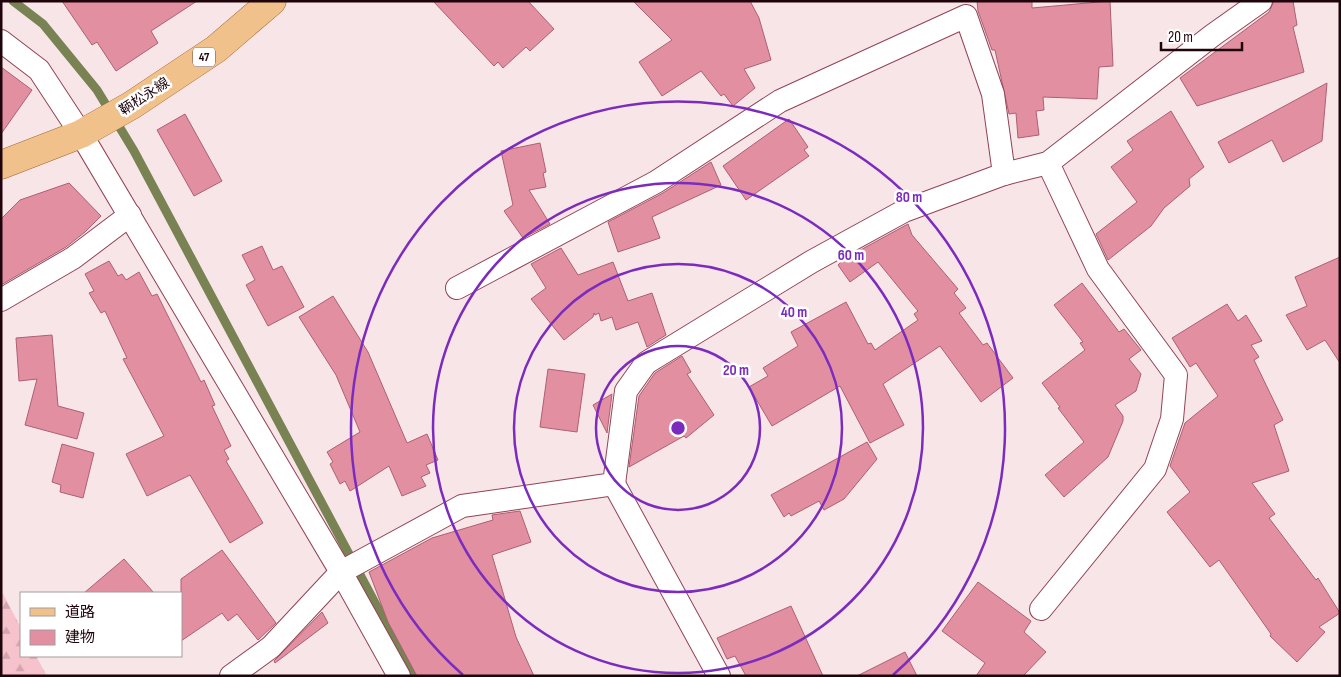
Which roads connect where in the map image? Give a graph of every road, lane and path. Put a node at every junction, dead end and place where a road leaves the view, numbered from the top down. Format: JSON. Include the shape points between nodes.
{"nodes":[{"id":1,"x":272,"y":1,"type":"edge"},
{"id":2,"x":1260,"y":1,"type":"edge"},
{"id":3,"x":963,"y":8,"type":"edge"},
{"id":4,"x":1,"y":40,"type":"edge"},
{"id":5,"x":87,"y":130,"type":"junction"},
{"id":6,"x":1048,"y":163,"type":"junction"},
{"id":7,"x":1,"y":165,"type":"edge"},
{"id":8,"x":1004,"y":174,"type":"junction"},
{"id":9,"x":130,"y":215,"type":"junction"},
{"id":10,"x":457,"y":288,"type":"dead end"},
{"id":11,"x":1,"y":300,"type":"edge"},
{"id":12,"x":614,"y":484,"type":"junction"},
{"id":13,"x":350,"y":567,"type":"junction"},
{"id":14,"x":1040,"y":609,"type":"dead end"},
{"id":15,"x":231,"y":676,"type":"edge"},
{"id":16,"x":399,"y":676,"type":"edge"},
{"id":17,"x":719,"y":676,"type":"edge"}],
"edges":[{"from":1,"to":5,"type":"main road","name":"鞆松永線","number":"47","via":[[216,49],[132,105]]},
{"from":2,"to":6,"type":"street"},
{"from":3,"to":8,"type":"street","via":[[993,94]]},
{"from":3,"to":10,"type":"street","via":[[780,101],[656,182]]},
{"from":4,"to":5,"type":"street","via":[[39,70]]},
{"from":5,"to":7,"type":"main road","name":"鞆松永線","number":"47"},
{"from":5,"to":9,"type":"street"},
{"from":6,"to":8,"type":"street"},
{"from":6,"to":14,"type":"street","via":[[1098,269],[1176,374],[1172,420],[1155,469]]},
{"from":8,"to":12,"type":"street","via":[[904,211],[811,262],[646,364],[626,392]]},
{"from":9,"to":11,"type":"street","via":[[73,258]]},
{"from":9,"to":13,"type":"street"},
{"from":12,"to":13,"type":"street","via":[[462,506]]},
{"from":12,"to":17,"type":"street"},
{"from":13,"to":15,"type":"street","via":[[271,647]]},
{"from":13,"to":16,"type":"street"}]}
